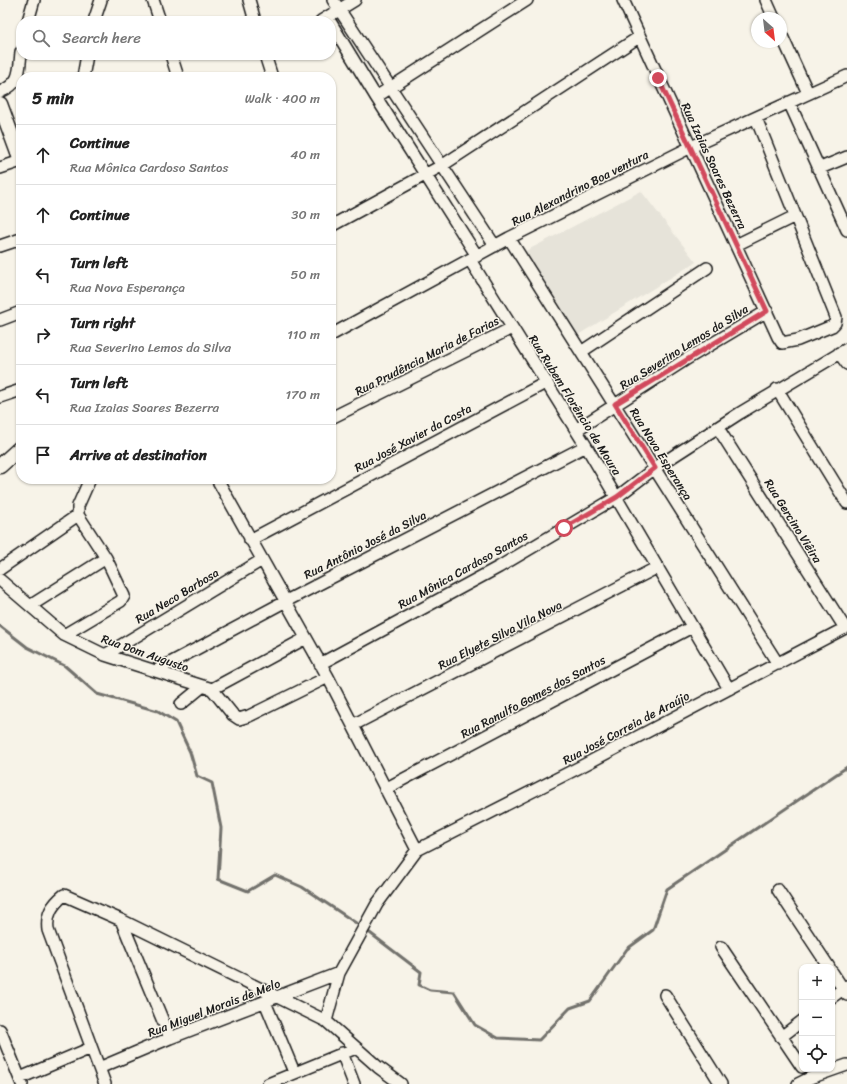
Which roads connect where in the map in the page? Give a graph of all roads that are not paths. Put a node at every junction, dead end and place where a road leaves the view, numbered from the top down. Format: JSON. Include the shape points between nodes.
{"nodes":[{"id":1,"x":34,"y":0,"type":"edge"},
{"id":2,"x":101,"y":0,"type":"edge"},
{"id":3,"x":153,"y":0,"type":"edge"},
{"id":4,"x":248,"y":0,"type":"edge"},
{"id":5,"x":333,"y":0,"type":"edge"},
{"id":6,"x":355,"y":0,"type":"edge"},
{"id":7,"x":527,"y":0,"type":"edge"},
{"id":8,"x":623,"y":0,"type":"edge"},
{"id":9,"x":766,"y":0,"type":"edge"},
{"id":10,"x":341,"y":9,"type":"junction"},
{"id":11,"x":771,"y":12,"type":"edge"},
{"id":12,"x":29,"y":16,"type":"edge"},
{"id":13,"x":96,"y":16,"type":"edge"},
{"id":14,"x":158,"y":16,"type":"edge"},
{"id":15,"x":253,"y":16,"type":"edge"},
{"id":16,"x":328,"y":16,"type":"edge"},
{"id":17,"x":332,"y":16,"type":"edge"},
{"id":18,"x":336,"y":34,"type":"edge"},
{"id":19,"x":639,"y":37,"type":"junction"},
{"id":20,"x":787,"y":47,"type":"edge"},
{"id":21,"x":20,"y":60,"type":"edge"},
{"id":22,"x":86,"y":60,"type":"edge"},
{"id":23,"x":173,"y":60,"type":"edge"},
{"id":24,"x":267,"y":60,"type":"edge"},
{"id":25,"x":19,"y":72,"type":"edge"},
{"id":26,"x":84,"y":72,"type":"edge"},
{"id":27,"x":176,"y":72,"type":"edge"},
{"id":28,"x":271,"y":72,"type":"edge"},
{"id":29,"x":847,"y":76,"type":"edge"},
{"id":30,"x":16,"y":80,"type":"edge"},
{"id":31,"x":391,"y":88,"type":"junction"},
{"id":32,"x":0,"y":92,"type":"edge"},
{"id":33,"x":808,"y":93,"type":"junction"},
{"id":34,"x":376,"y":97,"type":"junction"},
{"id":35,"x":789,"y":102,"type":"junction"},
{"id":36,"x":0,"y":104,"type":"edge"},
{"id":37,"x":756,"y":118,"type":"junction"},
{"id":38,"x":16,"y":147,"type":"edge"},
{"id":39,"x":691,"y":147,"type":"junction"},
{"id":40,"x":847,"y":157,"type":"edge"},
{"id":41,"x":16,"y":163,"type":"edge"},
{"id":42,"x":443,"y":165,"type":"junction"},
{"id":43,"x":0,"y":168,"type":"edge"},
{"id":44,"x":818,"y":169,"type":"junction"},
{"id":45,"x":425,"y":175,"type":"junction"},
{"id":46,"x":795,"y":216,"type":"junction"},
{"id":47,"x":336,"y":223,"type":"edge"},
{"id":48,"x":847,"y":230,"type":"edge"},
{"id":49,"x":509,"y":238,"type":"junction"},
{"id":50,"x":16,"y":241,"type":"edge"},
{"id":51,"x":736,"y":245,"type":"junction"},
{"id":52,"x":0,"y":246,"type":"edge"},
{"id":53,"x":495,"y":246,"type":"junction"},
{"id":54,"x":474,"y":258,"type":"junction"},
{"id":55,"x":707,"y":268,"type":"dead end"},
{"id":56,"x":767,"y":311,"type":"junction"},
{"id":57,"x":16,"y":314,"type":"edge"},
{"id":58,"x":0,"y":320,"type":"edge"},
{"id":59,"x":512,"y":328,"type":"junction"},
{"id":60,"x":336,"y":331,"type":"edge"},
{"id":61,"x":843,"y":351,"type":"edge"},
{"id":62,"x":580,"y":352,"type":"junction"},
{"id":63,"x":847,"y":364,"type":"edge"},
{"id":64,"x":547,"y":382,"type":"junction"},
{"id":65,"x":777,"y":390,"type":"junction"},
{"id":66,"x":16,"y":392,"type":"edge"},
{"id":67,"x":0,"y":397,"type":"edge"},
{"id":68,"x":615,"y":404,"type":"junction"},
{"id":69,"x":336,"y":416,"type":"edge"},
{"id":70,"x":718,"y":428,"type":"junction"},
{"id":71,"x":576,"y":430,"type":"junction"},
{"id":72,"x":586,"y":446,"type":"junction"},
{"id":73,"x":16,"y":452,"type":"edge"},
{"id":74,"x":0,"y":466,"type":"edge"},
{"id":75,"x":655,"y":468,"type":"junction"},
{"id":76,"x":88,"y":484,"type":"edge"},
{"id":77,"x":220,"y":484,"type":"edge"},
{"id":78,"x":617,"y":497,"type":"junction"},
{"id":79,"x":847,"y":503,"type":"edge"},
{"id":80,"x":78,"y":515,"type":"junction"},
{"id":81,"x":250,"y":540,"type":"junction"},
{"id":82,"x":106,"y":558,"type":"junction"},
{"id":83,"x":262,"y":560,"type":"junction"},
{"id":84,"x":658,"y":567,"type":"junction"},
{"id":85,"x":0,"y":569,"type":"edge"},
{"id":86,"x":0,"y":580,"type":"edge"},
{"id":87,"x":286,"y":601,"type":"junction"},
{"id":88,"x":30,"y":606,"type":"junction"},
{"id":89,"x":692,"y":627,"type":"junction"},
{"id":90,"x":846,"y":627,"type":"edge"},
{"id":91,"x":64,"y":635,"type":"junction"},
{"id":92,"x":306,"y":638,"type":"junction"},
{"id":93,"x":105,"y":655,"type":"junction"},
{"id":94,"x":320,"y":664,"type":"junction"},
{"id":95,"x":778,"y":664,"type":"junction"},
{"id":96,"x":157,"y":670,"type":"junction"},
{"id":97,"x":328,"y":677,"type":"junction"},
{"id":98,"x":208,"y":687,"type":"junction"},
{"id":99,"x":729,"y":689,"type":"junction"},
{"id":100,"x":181,"y":704,"type":"dead end"},
{"id":101,"x":353,"y":725,"type":"junction"},
{"id":102,"x":386,"y":789,"type":"junction"},
{"id":103,"x":417,"y":850,"type":"junction"},
{"id":104,"x":778,"y":890,"type":"dead end"},
{"id":105,"x":121,"y":920,"type":"junction"},
{"id":106,"x":721,"y":947,"type":"dead end"},
{"id":107,"x":827,"y":964,"type":"edge"},
{"id":108,"x":339,"y":973,"type":"junction"},
{"id":109,"x":835,"y":976,"type":"edge"},
{"id":110,"x":846,"y":990,"type":"edge"},
{"id":111,"x":665,"y":995,"type":"dead end"},
{"id":112,"x":835,"y":996,"type":"edge"},
{"id":113,"x":277,"y":997,"type":"junction"},
{"id":114,"x":265,"y":1002,"type":"junction"},
{"id":115,"x":326,"y":1021,"type":"junction"},
{"id":116,"x":799,"y":1023,"type":"edge"},
{"id":117,"x":1,"y":1036,"type":"edge"},
{"id":118,"x":781,"y":1037,"type":"junction"},
{"id":119,"x":170,"y":1038,"type":"junction"},
{"id":120,"x":91,"y":1048,"type":"junction"},
{"id":121,"x":356,"y":1048,"type":"junction"},
{"id":122,"x":342,"y":1053,"type":"junction"},
{"id":123,"x":847,"y":1065,"type":"edge"},
{"id":124,"x":99,"y":1068,"type":"junction"},
{"id":125,"x":294,"y":1072,"type":"junction"},
{"id":126,"x":807,"y":1074,"type":"edge"},
{"id":127,"x":21,"y":1081,"type":"edge"},
{"id":128,"x":105,"y":1084,"type":"edge"},
{"id":129,"x":268,"y":1084,"type":"edge"},
{"id":130,"x":354,"y":1084,"type":"edge"},
{"id":131,"x":401,"y":1084,"type":"edge"},
{"id":132,"x":721,"y":1084,"type":"edge"},
{"id":133,"x":798,"y":1084,"type":"edge"}],
"edges":[{"from":1,"to":12,"type":"street"},
{"from":2,"to":13,"type":"street"},
{"from":3,"to":14,"type":"street"},
{"from":4,"to":15,"type":"street"},
{"from":5,"to":10,"type":"street"},
{"from":5,"to":16,"type":"street"},
{"from":6,"to":10,"type":"street"},
{"from":7,"to":31,"type":"street"},
{"from":8,"to":19,"type":"street","name":"Rua Izaias Soares Bezerra"},
{"from":9,"to":11,"type":"street"},
{"from":10,"to":17,"type":"street"},
{"from":10,"to":31,"type":"street"},
{"from":18,"to":34,"type":"street","name":"Rua Rubem Florêncio de Moura"},
{"from":19,"to":39,"type":"street","name":"Rua Izaias Soares Bezerra"},
{"from":19,"to":42,"type":"street"},
{"from":20,"to":33,"type":"street"},
{"from":21,"to":25,"type":"street"},
{"from":22,"to":26,"type":"street"},
{"from":23,"to":27,"type":"street"},
{"from":24,"to":28,"type":"street"},
{"from":29,"to":33,"type":"street","name":"Rua Alexandrino Boa ventura"},
{"from":30,"to":32,"type":"street","via":[[11,88]]},
{"from":31,"to":34,"type":"street"},
{"from":31,"to":42,"type":"street"},
{"from":33,"to":35,"type":"street","name":"Rua Alexandrino Boa ventura"},
{"from":34,"to":45,"type":"street","name":"Rua Rubem Florêncio de Moura"},
{"from":35,"to":37,"type":"street","name":"Rua Alexandrino Boa ventura"},
{"from":35,"to":44,"type":"street"},
{"from":36,"to":38,"type":"street"},
{"from":37,"to":39,"type":"street","name":"Rua Alexandrino Boa ventura"},
{"from":37,"to":46,"type":"street"},
{"from":39,"to":49,"type":"street","name":"Rua Alexandrino Boa ventura"},
{"from":39,"to":51,"type":"street","name":"Rua Izaias Soares Bezerra"},
{"from":40,"to":44,"type":"street"},
{"from":41,"to":43,"type":"street"},
{"from":42,"to":45,"type":"street"},
{"from":42,"to":53,"type":"street"},
{"from":44,"to":48,"type":"street"},
{"from":45,"to":47,"type":"street"},
{"from":45,"to":54,"type":"street","name":"Rua Rubem Florêncio de Moura"},
{"from":46,"to":51,"type":"street"},
{"from":46,"to":56,"type":"street","name":"Rua Izaias Soares Bezerra","via":[[835,310],[836,321],[832,326],[798,340],[782,343]]},
{"from":49,"to":53,"type":"street","name":"Rua Alexandrino Boa ventura"},
{"from":49,"to":62,"type":"street","name":"Rua Nova Esperança"},
{"from":50,"to":52,"type":"street"},
{"from":51,"to":56,"type":"street","name":"Rua Izaias Soares Bezerra"},
{"from":53,"to":54,"type":"street","name":"Rua Alexandrino Boa ventura"},
{"from":54,"to":59,"type":"street","name":"Rua Rubem Florêncio de Moura"},
{"from":54,"to":60,"type":"street","name":"Rua Alexandrino Boa ventura"},
{"from":55,"to":62,"type":"street"},
{"from":56,"to":68,"type":"street","name":"Rua Severino Lemos da Silva"},
{"from":57,"to":58,"type":"street"},
{"from":59,"to":64,"type":"street","name":"Rua Rubem Florêncio de Moura"},
{"from":59,"to":69,"type":"street","name":"Rua Prudência Maria de Farias"},
{"from":61,"to":63,"type":"street"},
{"from":61,"to":65,"type":"street","name":"Rua Mônica Cardoso Santos"},
{"from":62,"to":68,"type":"street","name":"Rua Nova Esperança"},
{"from":64,"to":71,"type":"street","name":"Rua Rubem Florêncio de Moura"},
{"from":64,"to":81,"type":"street","name":"Rua José Xavier da Costa"},
{"from":65,"to":70,"type":"street","name":"Rua Mônica Cardoso Santos"},
{"from":65,"to":79,"type":"street"},
{"from":66,"to":67,"type":"street"},
{"from":68,"to":71,"type":"street","name":"Rua Severino Lemos da Silva"},
{"from":68,"to":75,"type":"street","name":"Rua Nova Esperança"},
{"from":70,"to":75,"type":"street","name":"Rua Mônica Cardoso Santos"},
{"from":70,"to":90,"type":"street","name":"Rua Gercino Viêira"},
{"from":71,"to":72,"type":"street","name":"Rua Rubem Florêncio de Moura"},
{"from":72,"to":78,"type":"street","name":"Rua Rubem Florêncio de Moura"},
{"from":72,"to":87,"type":"street","name":"Rua Antônio José da Silva"},
{"from":73,"to":74,"type":"street"},
{"from":75,"to":78,"type":"street","name":"Rua Mônica Cardoso Santos"},
{"from":75,"to":95,"type":"street","name":"Rua Nova Esperança"},
{"from":76,"to":80,"type":"street","via":[[78,506]]},
{"from":77,"to":81,"type":"street"},
{"from":78,"to":84,"type":"street","name":"Rua Rubem Florêncio de Moura"},
{"from":78,"to":94,"type":"street","name":"Rua Mônica Cardoso Santos","via":[[499,567]]},
{"from":80,"to":82,"type":"street"},
{"from":80,"to":85,"type":"street"},
{"from":81,"to":83,"type":"street"},
{"from":82,"to":88,"type":"street"},
{"from":82,"to":91,"type":"street","via":[[122,589],[123,599]]},
{"from":83,"to":87,"type":"street"},
{"from":83,"to":93,"type":"street","name":"Rua Neco Barbosa"},
{"from":84,"to":89,"type":"street","name":"Rua Rubem Florêncio de Moura"},
{"from":84,"to":101,"type":"street","name":"Rua Elyete Silva Vila Nova"},
{"from":86,"to":88,"type":"street","name":"Rua Dom Augusto"},
{"from":87,"to":92,"type":"street"},
{"from":87,"to":96,"type":"street","name":"Rua Antônio José da Silva"},
{"from":88,"to":91,"type":"street","name":"Rua Dom Augusto"},
{"from":89,"to":99,"type":"street","name":"Rua Rubem Florêncio de Moura"},
{"from":89,"to":102,"type":"street","name":"Rua Ranulfo Gomes dos Santos"},
{"from":90,"to":95,"type":"street","name":"Rua José Correia de Araújo"},
{"from":91,"to":93,"type":"street","name":"Rua Dom Augusto"},
{"from":92,"to":94,"type":"street"},
{"from":92,"to":98,"type":"street"},
{"from":93,"to":96,"type":"street","name":"Rua Dom Augusto"},
{"from":94,"to":97,"type":"street"},
{"from":95,"to":99,"type":"street","name":"Rua José Correia de Araújo"},
{"from":96,"to":98,"type":"street","name":"Rua Dom Augusto"},
{"from":97,"to":98,"type":"street","via":[[239,719]]},
{"from":97,"to":101,"type":"street"},
{"from":98,"to":100,"type":"street"},
{"from":99,"to":103,"type":"street","name":"Rua José Correia de Araújo"},
{"from":101,"to":102,"type":"street"},
{"from":102,"to":103,"type":"street"},
{"from":103,"to":108,"type":"street","via":[[377,904]]},
{"from":104,"to":107,"type":"street"},
{"from":105,"to":113,"type":"street"},
{"from":105,"to":119,"type":"street"},
{"from":105,"to":120,"type":"street","via":[[64,895],[57,900],[48,914],[48,930]]},
{"from":106,"to":118,"type":"street"},
{"from":108,"to":113,"type":"street","name":"Rua Miguel Morais de Melo"},
{"from":108,"to":115,"type":"street"},
{"from":109,"to":110,"type":"street"},
{"from":110,"to":112,"type":"street"},
{"from":111,"to":132,"type":"street"},
{"from":113,"to":114,"type":"street","name":"Rua Miguel Morais de Melo"},
{"from":113,"to":115,"type":"street"},
{"from":114,"to":119,"type":"street","name":"Rua Miguel Morais de Melo"},
{"from":114,"to":125,"type":"street"},
{"from":115,"to":121,"type":"street"},
{"from":116,"to":118,"type":"street"},
{"from":117,"to":127,"type":"street"},
{"from":118,"to":126,"type":"street"},
{"from":119,"to":124,"type":"street","name":"Rua Miguel Morais de Melo"},
{"from":120,"to":124,"type":"street"},
{"from":120,"to":127,"type":"street"},
{"from":121,"to":122,"type":"street"},
{"from":121,"to":131,"type":"street"},
{"from":122,"to":125,"type":"street"},
{"from":122,"to":130,"type":"street"},
{"from":123,"to":126,"type":"street"},
{"from":124,"to":128,"type":"street"},
{"from":125,"to":129,"type":"street"},
{"from":126,"to":133,"type":"street"}]}
